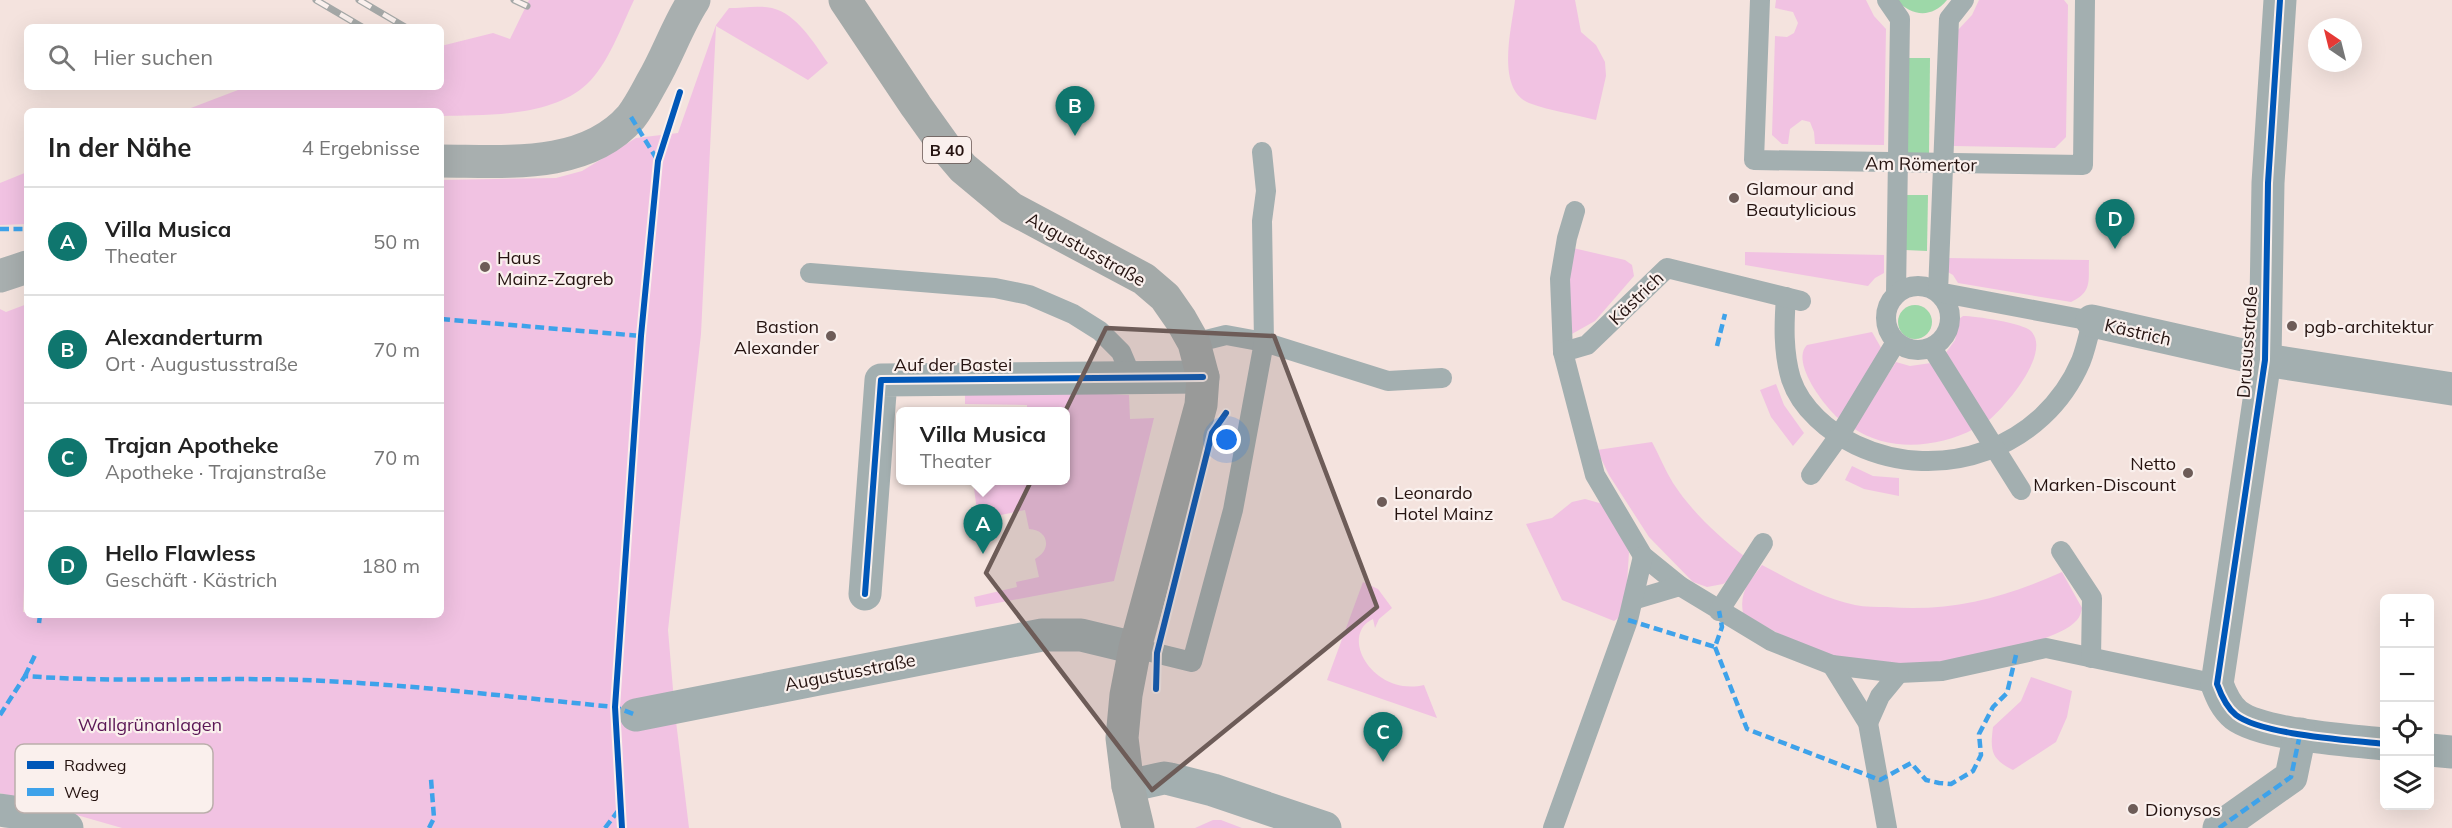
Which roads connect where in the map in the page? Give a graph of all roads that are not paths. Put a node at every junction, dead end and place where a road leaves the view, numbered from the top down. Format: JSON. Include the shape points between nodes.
{"nodes":[{"id":1,"x":694,"y":0,"type":"edge"},
{"id":2,"x":845,"y":0,"type":"edge"},
{"id":3,"x":1760,"y":0,"type":"edge"},
{"id":4,"x":1887,"y":0,"type":"edge"},
{"id":5,"x":1964,"y":0,"type":"edge"},
{"id":6,"x":2085,"y":0,"type":"edge"},
{"id":7,"x":2280,"y":0,"type":"edge"},
{"id":8,"x":1262,"y":152,"type":"dead end"},
{"id":9,"x":444,"y":161,"type":"edge"},
{"id":10,"x":1898,"y":164,"type":"junction"},
{"id":11,"x":1942,"y":164,"type":"junction"},
{"id":12,"x":1575,"y":211,"type":"dead end"},
{"id":13,"x":24,"y":268,"type":"edge"},
{"id":14,"x":810,"y":273,"type":"dead end"},
{"id":15,"x":0,"y":276,"type":"edge"},
{"id":16,"x":1938,"y":292,"type":"junction"},
{"id":17,"x":1896,"y":294,"type":"junction"},
{"id":18,"x":2092,"y":321,"type":"junction"},
{"id":19,"x":1264,"y":342,"type":"junction"},
{"id":20,"x":1896,"y":342,"type":"junction"},
{"id":21,"x":1194,"y":343,"type":"junction"},
{"id":22,"x":1932,"y":348,"type":"junction"},
{"id":23,"x":1563,"y":352,"type":"junction"},
{"id":24,"x":2265,"y":360,"type":"junction"},
{"id":25,"x":1203,"y":376,"type":"junction"},
{"id":26,"x":1132,"y":378,"type":"junction"},
{"id":27,"x":1442,"y":378,"type":"dead end"},
{"id":28,"x":2452,"y":389,"type":"edge"},
{"id":29,"x":1839,"y":436,"type":"junction"},
{"id":30,"x":1994,"y":448,"type":"junction"},
{"id":31,"x":1811,"y":475,"type":"dead end"},
{"id":32,"x":2021,"y":490,"type":"dead end"},
{"id":33,"x":1763,"y":543,"type":"dead end"},
{"id":34,"x":2061,"y":551,"type":"dead end"},
{"id":35,"x":1643,"y":556,"type":"junction"},
{"id":36,"x":1680,"y":586,"type":"junction"},
{"id":37,"x":865,"y":594,"type":"dead end"},
{"id":38,"x":1633,"y":600,"type":"junction"},
{"id":39,"x":1719,"y":611,"type":"junction"},
{"id":40,"x":1135,"y":648,"type":"junction"},
{"id":41,"x":2091,"y":658,"type":"junction"},
{"id":42,"x":1832,"y":665,"type":"junction"},
{"id":43,"x":1899,"y":673,"type":"junction"},
{"id":44,"x":2217,"y":684,"type":"junction"},
{"id":45,"x":636,"y":715,"type":"dead end"},
{"id":46,"x":1868,"y":723,"type":"junction"},
{"id":47,"x":2300,"y":734,"type":"junction"},
{"id":48,"x":2380,"y":743,"type":"edge"},
{"id":49,"x":2434,"y":751,"type":"edge"},
{"id":50,"x":2452,"y":753,"type":"edge"},
{"id":51,"x":1128,"y":786,"type":"junction"},
{"id":52,"x":0,"y":810,"type":"edge"},
{"id":53,"x":15,"y":812,"type":"edge"},
{"id":54,"x":20,"y":813,"type":"edge"},
{"id":55,"x":1310,"y":822,"type":"edge"},
{"id":56,"x":67,"y":828,"type":"edge"},
{"id":57,"x":1138,"y":828,"type":"edge"},
{"id":58,"x":1553,"y":828,"type":"edge"},
{"id":59,"x":1887,"y":828,"type":"edge"},
{"id":60,"x":2219,"y":828,"type":"edge"}],
"edges":[{"from":1,"to":9,"type":"main road","via":[[631,117],[606,137],[576,152],[537,160]]},
{"from":2,"to":21,"type":"main road","name":"Augustusstraße","number":"B 40","via":[[963,168],[1011,208],[1144,279],[1165,297]]},
{"from":3,"to":10,"type":"lane","name":"Am Römertor","via":[[1754,160]]},
{"from":4,"to":10,"type":"lane","via":[[1900,19]]},
{"from":5,"to":11,"type":"lane","via":[[1949,19]]},
{"from":6,"to":11,"type":"lane","name":"Am Römertor","via":[[2083,165]]},
{"from":7,"to":24,"type":"street","name":"Drususstraße","via":[[2268,183]]},
{"from":8,"to":19,"type":"lane","via":[[1266,191],[1262,221]]},
{"from":10,"to":11,"type":"lane","name":"Am Römertor"},
{"from":10,"to":17,"type":"lane"},
{"from":11,"to":16,"type":"lane"},
{"from":12,"to":23,"type":"lane","via":[[1560,279]]},
{"from":13,"to":15,"type":"main road"},
{"from":14,"to":26,"type":"lane","via":[[995,288],[1029,295],[1100,331],[1121,352]]},
{"from":16,"to":17,"type":"lane","via":[[1916,286]]},
{"from":16,"to":18,"type":"lane"},
{"from":16,"to":22,"type":"lane","via":[[1949,308],[1950,318],[1944,337]]},
{"from":17,"to":20,"type":"lane","via":[[1889,303],[1886,324]]},
{"from":18,"to":24,"type":"street","name":"Kästrich"},
{"from":18,"to":30,"type":"lane","name":"Kästrich","via":[[2081,360],[2061,396],[2031,427]]},
{"from":19,"to":21,"type":"lane","via":[[1226,335]]},
{"from":19,"to":27,"type":"lane","via":[[1388,381]]},
{"from":19,"to":40,"type":"lane","via":[[1233,510],[1192,662]]},
{"from":20,"to":22,"type":"lane","via":[[1916,351]]},
{"from":20,"to":29,"type":"lane"},
{"from":21,"to":25,"type":"main road","name":"Augustusstraße","number":"B 40"},
{"from":22,"to":30,"type":"lane"},
{"from":23,"to":29,"type":"lane","name":"Kästrich","via":[[1587,345],[1666,268],[1793,299],[1784,326],[1791,380],[1805,405]]},
{"from":23,"to":35,"type":"lane","via":[[1595,475]]},
{"from":24,"to":28,"type":"street","name":"Kästrich"},
{"from":24,"to":44,"type":"street","name":"Drususstraße"},
{"from":25,"to":26,"type":"street","name":"Auf der Bastei"},
{"from":25,"to":40,"type":"main road","name":"Augustusstraße","number":"B 40","via":[[1201,405]]},
{"from":26,"to":37,"type":"street","name":"Auf der Bastei","via":[[881,380]]},
{"from":29,"to":30,"type":"lane","name":"Kästrich","via":[[1877,454],[1917,462],[1954,460]]},
{"from":29,"to":31,"type":"lane"},
{"from":30,"to":32,"type":"lane"},
{"from":33,"to":39,"type":"lane"},
{"from":34,"to":41,"type":"lane","via":[[2092,598]]},
{"from":35,"to":36,"type":"lane"},
{"from":35,"to":38,"type":"lane"},
{"from":36,"to":38,"type":"lane"},
{"from":36,"to":39,"type":"lane"},
{"from":38,"to":58,"type":"lane"},
{"from":39,"to":42,"type":"lane","via":[[1771,641]]},
{"from":40,"to":45,"type":"street","name":"Augustusstraße","via":[[1082,635],[1042,635]]},
{"from":40,"to":51,"type":"main road","name":"Augustusstraße","number":"B 40","via":[[1122,738]]},
{"from":41,"to":43,"type":"lane","via":[[2046,648],[1942,671]]},
{"from":41,"to":44,"type":"lane"},
{"from":42,"to":43,"type":"lane"},
{"from":42,"to":46,"type":"lane"},
{"from":43,"to":46,"type":"lane","via":[[1880,696]]},
{"from":44,"to":47,"type":"street","via":[[2223,700],[2236,715]]},
{"from":46,"to":59,"type":"lane"},
{"from":47,"to":48,"type":"street"},
{"from":47,"to":60,"type":"street","via":[[2291,777]]},
{"from":49,"to":50,"type":"street"},
{"from":51,"to":55,"type":"street","via":[[1170,779]]},
{"from":51,"to":57,"type":"main road","name":"Augustusstraße","number":"B 40"},
{"from":52,"to":53,"type":"street"},
{"from":54,"to":56,"type":"street"}]}
